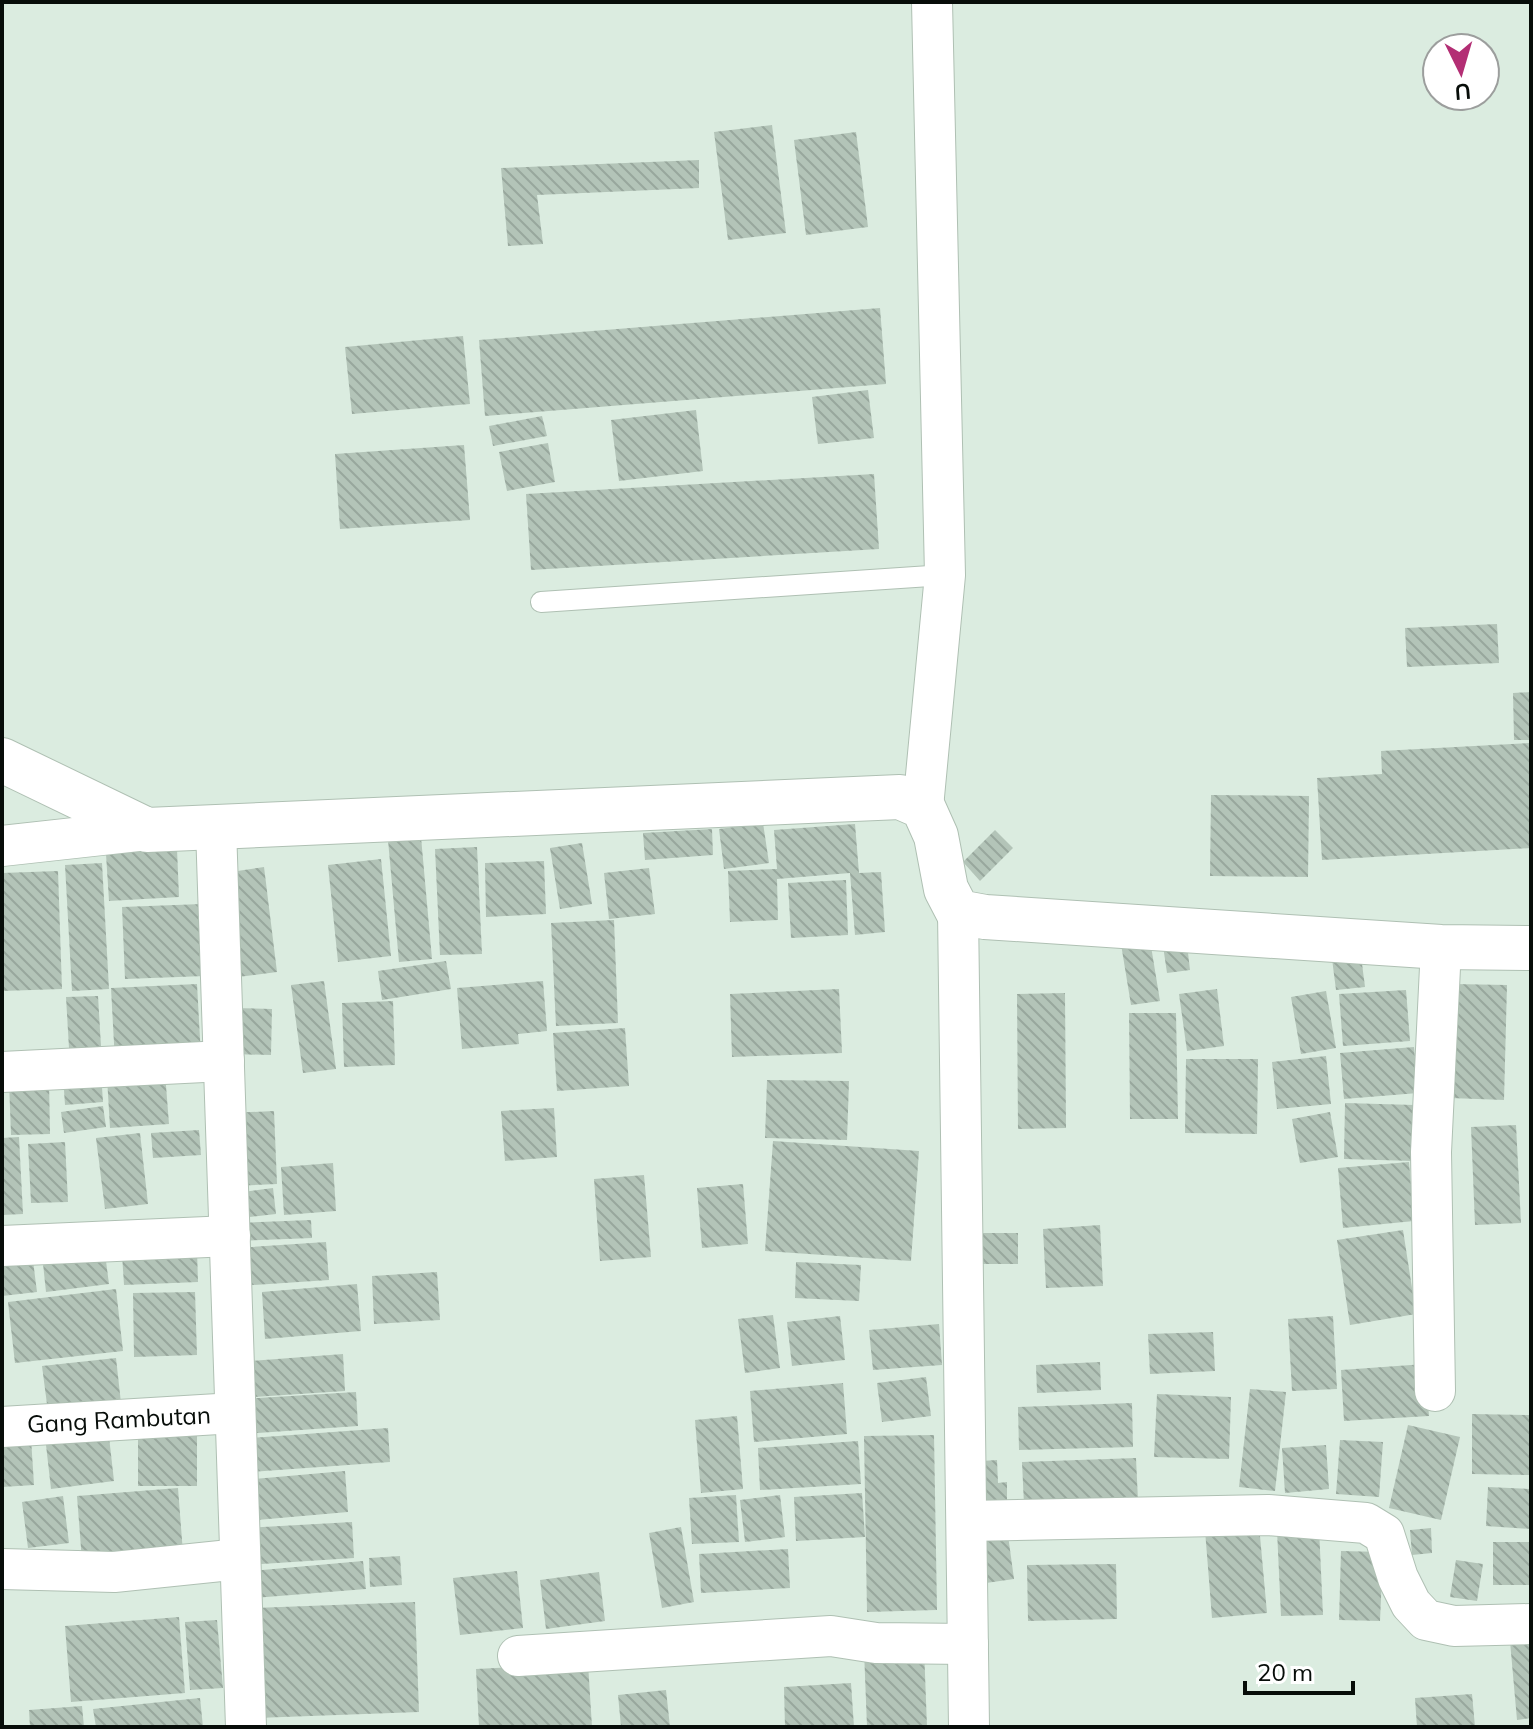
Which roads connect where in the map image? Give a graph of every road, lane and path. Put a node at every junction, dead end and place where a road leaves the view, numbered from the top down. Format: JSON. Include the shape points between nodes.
{"nodes":[{"id":1,"x":932,"y":2,"type":"edge"},
{"id":2,"x":945,"y":575,"type":"junction"},
{"id":3,"x":541,"y":602,"type":"dead end"},
{"id":4,"x":2,"y":760,"type":"edge"},
{"id":5,"x":923,"y":807,"type":"junction"},
{"id":6,"x":216,"y":828,"type":"junction"},
{"id":7,"x":147,"y":830,"type":"junction"},
{"id":8,"x":2,"y":846,"type":"edge"},
{"id":9,"x":958,"y":912,"type":"junction"},
{"id":10,"x":1441,"y":947,"type":"junction"},
{"id":11,"x":1531,"y":948,"type":"edge"},
{"id":12,"x":224,"y":1061,"type":"junction"},
{"id":13,"x":2,"y":1072,"type":"edge"},
{"id":14,"x":230,"y":1236,"type":"junction"},
{"id":15,"x":2,"y":1246,"type":"edge"},
{"id":16,"x":1435,"y":1391,"type":"dead end"},
{"id":17,"x":235,"y":1413,"type":"junction"},
{"id":18,"x":2,"y":1427,"type":"edge"},
{"id":19,"x":967,"y":1521,"type":"junction"},
{"id":20,"x":240,"y":1559,"type":"junction"},
{"id":21,"x":2,"y":1569,"type":"edge"},
{"id":22,"x":1531,"y":1624,"type":"edge"},
{"id":23,"x":968,"y":1644,"type":"junction"},
{"id":24,"x":518,"y":1656,"type":"dead end"},
{"id":25,"x":246,"y":1727,"type":"edge"},
{"id":26,"x":969,"y":1727,"type":"edge"}],
"edges":[{"from":1,"to":2,"type":"street"},
{"from":2,"to":3,"type":"lane"},
{"from":2,"to":5,"type":"street"},
{"from":4,"to":7,"type":"street"},
{"from":5,"to":6,"type":"street","via":[[900,797]]},
{"from":5,"to":9,"type":"street","via":[[936,836],[946,889]]},
{"from":6,"to":7,"type":"street"},
{"from":6,"to":12,"type":"street"},
{"from":7,"to":8,"type":"street"},
{"from":9,"to":10,"type":"street"},
{"from":9,"to":19,"type":"street"},
{"from":10,"to":11,"type":"street"},
{"from":10,"to":16,"type":"street","via":[[1431,1152]]},
{"from":12,"to":13,"type":"street"},
{"from":12,"to":14,"type":"street"},
{"from":14,"to":15,"type":"street"},
{"from":14,"to":17,"type":"street"},
{"from":17,"to":18,"type":"street","name":"Gang Rambutan"},
{"from":17,"to":20,"type":"street"},
{"from":19,"to":22,"type":"street","via":[[1268,1515],[1366,1523],[1384,1534],[1398,1578],[1426,1620],[1454,1626]]},
{"from":19,"to":23,"type":"street"},
{"from":20,"to":21,"type":"street","via":[[114,1572]]},
{"from":20,"to":25,"type":"street"},
{"from":23,"to":24,"type":"street","via":[[876,1643],[831,1636]]},
{"from":23,"to":26,"type":"street"}]}
